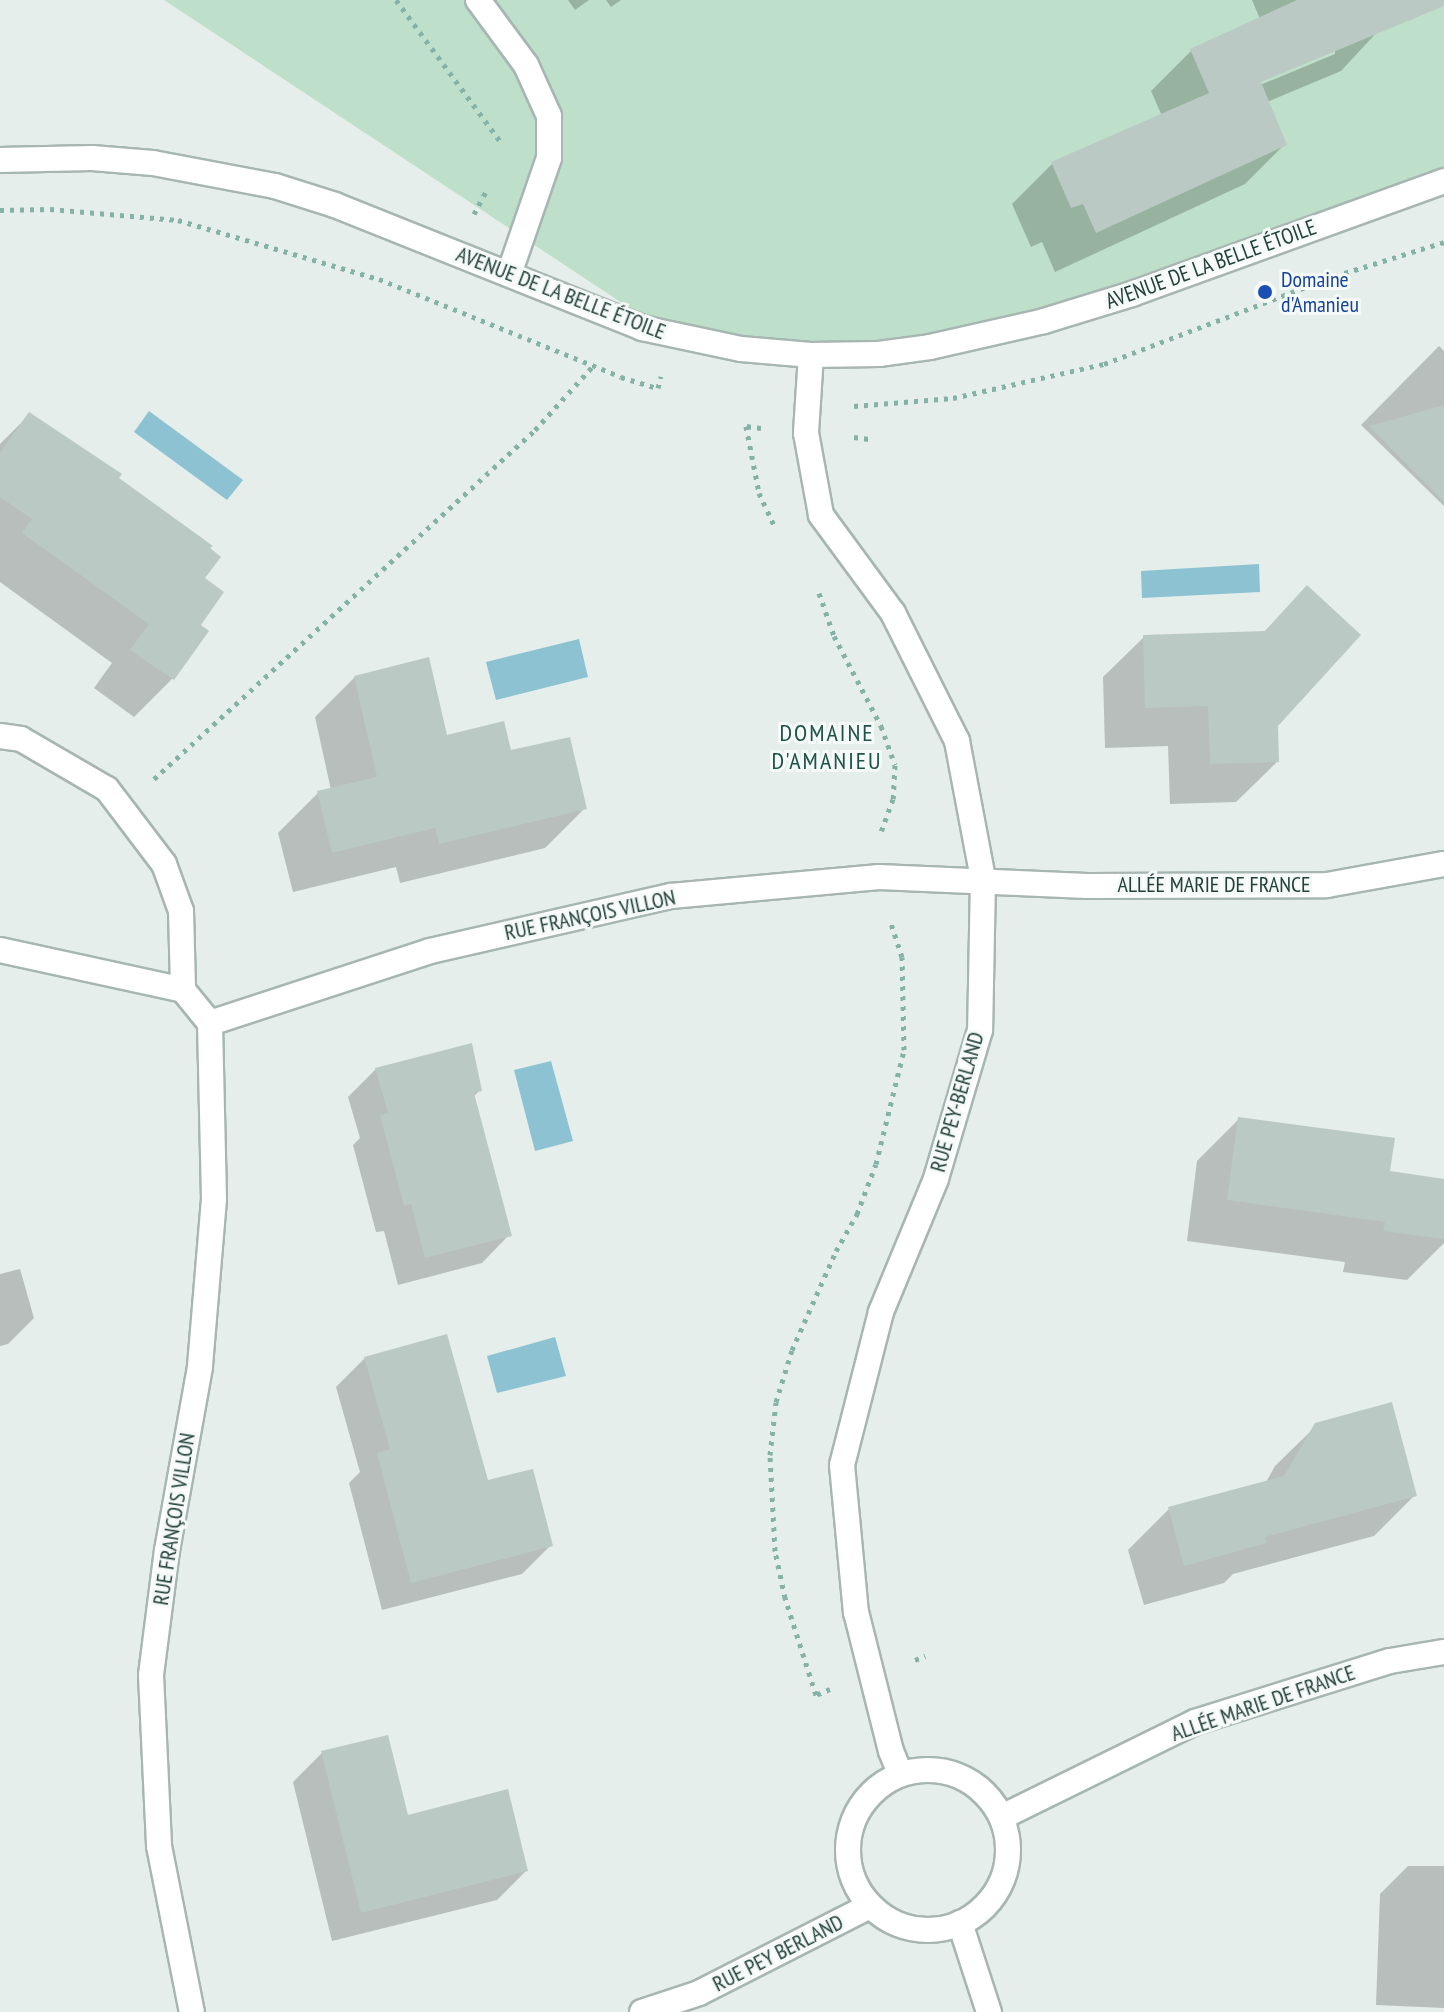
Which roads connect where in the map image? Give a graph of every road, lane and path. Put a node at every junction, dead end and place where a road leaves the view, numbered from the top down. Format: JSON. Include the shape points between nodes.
{"nodes":[{"id":1,"x":396,"y":0,"type":"edge"},
{"id":2,"x":478,"y":0,"type":"edge"},
{"id":3,"x":499,"y":158,"type":"dead end"},
{"id":4,"x":0,"y":160,"type":"edge"},
{"id":5,"x":1444,"y":181,"type":"edge"},
{"id":6,"x":489,"y":184,"type":"dead end"},
{"id":7,"x":0,"y":210,"type":"edge"},
{"id":8,"x":472,"y":219,"type":"dead end"},
{"id":9,"x":509,"y":274,"type":"junction"},
{"id":10,"x":811,"y":355,"type":"junction"},
{"id":11,"x":593,"y":366,"type":"junction"},
{"id":12,"x":658,"y":388,"type":"dead end"},
{"id":13,"x":806,"y":433,"type":"junction"},
{"id":14,"x":869,"y":439,"type":"dead end"},
{"id":15,"x":776,"y":529,"type":"dead end"},
{"id":16,"x":816,"y":585,"type":"dead end"},
{"id":17,"x":0,"y":736,"type":"edge"},
{"id":18,"x":146,"y":787,"type":"dead end"},
{"id":19,"x":1444,"y":864,"type":"edge"},
{"id":20,"x":879,"y":877,"type":"junction"},
{"id":21,"x":983,"y":879,"type":"junction"},
{"id":22,"x":0,"y":950,"type":"edge"},
{"id":23,"x":183,"y":990,"type":"junction"},
{"id":24,"x":210,"y":1023,"type":"junction"},
{"id":25,"x":1444,"y":1652,"type":"edge"},
{"id":26,"x":925,"y":1656,"type":"dead end"},
{"id":27,"x":871,"y":1673,"type":"junction"},
{"id":28,"x":900,"y":1773,"type":"junction"},
{"id":29,"x":1002,"y":1817,"type":"junction"},
{"id":30,"x":868,"y":1907,"type":"junction"},
{"id":31,"x":960,"y":1923,"type":"junction"},
{"id":32,"x":192,"y":2012,"type":"edge"},
{"id":33,"x":642,"y":2012,"type":"edge"},
{"id":34,"x":989,"y":2012,"type":"edge"}],
"edges":[{"from":1,"to":3,"type":"path","via":[[502,144]]},
{"from":2,"to":9,"type":"street","via":[[526,65],[549,116],[549,158]]},
{"from":4,"to":9,"type":"street","name":"AVENUE DE LA BELLE ÉTOILE","via":[[153,163],[275,186]]},
{"from":5,"to":10,"type":"street","name":"AVENUE DE LA BELLE ÉTOILE","via":[[1044,321],[930,347]]},
{"from":6,"to":8,"type":"path"},
{"from":7,"to":11,"type":"path","via":[[178,220],[379,279]]},
{"from":9,"to":10,"type":"street","name":"AVENUE DE LA BELLE ÉTOILE","via":[[672,336]]},
{"from":10,"to":13,"type":"street","name":"RUE PEY-BERLAND"},
{"from":11,"to":12,"type":"path"},
{"from":11,"to":18,"type":"path","via":[[535,430]]},
{"from":13,"to":14,"type":"path"},
{"from":13,"to":15,"type":"path","via":[[746,426],[759,493]]},
{"from":13,"to":21,"type":"street","name":"RUE PEY-BERLAND","via":[[821,515],[893,613],[957,741]]},
{"from":16,"to":20,"type":"path","via":[[834,636],[881,726],[895,765],[893,799],[878,841]]},
{"from":17,"to":23,"type":"street","via":[[21,739],[107,789],[164,864],[181,911]]},
{"from":19,"to":21,"type":"street","name":"ALLÉE MARIE DE FRANCE","via":[[1327,885],[1087,886]]},
{"from":20,"to":21,"type":"street","name":"RUE FRANÇOIS VILLON"},
{"from":20,"to":24,"type":"street","name":"RUE FRANÇOIS VILLON","via":[[671,896],[430,951]]},
{"from":20,"to":27,"type":"path","via":[[902,957],[904,1050],[876,1164],[792,1350],[776,1402],[770,1455],[775,1551],[797,1644],[816,1695]]},
{"from":21,"to":27,"type":"street","name":"RUE PEY-BERLAND","via":[[980,1030],[936,1179],[881,1312],[842,1465],[856,1612]]},
{"from":22,"to":23,"type":"street"},
{"from":23,"to":24,"type":"street"},
{"from":24,"to":32,"type":"street","name":"RUE FRANÇOIS VILLON","via":[[214,1199],[200,1367],[151,1675],[159,1846]]},
{"from":25,"to":29,"type":"street","name":"ALLÉE MARIE DE FRANCE","via":[[1390,1661],[1195,1722]]},
{"from":26,"to":27,"type":"path"},
{"from":27,"to":28,"type":"street","name":"RUE PEY-BERLAND"},
{"from":28,"to":29,"type":"street","via":[[948,1772],[989,1797]]},
{"from":28,"to":30,"type":"street","via":[[860,1807],[850,1831],[854,1883]]},
{"from":29,"to":31,"type":"street","via":[[1007,1867],[998,1891]]},
{"from":30,"to":31,"type":"street","via":[[912,1928],[936,1930]]},
{"from":30,"to":33,"type":"street","name":"RUE PEY BERLAND","via":[[699,1993]]},
{"from":31,"to":34,"type":"street"}]}
